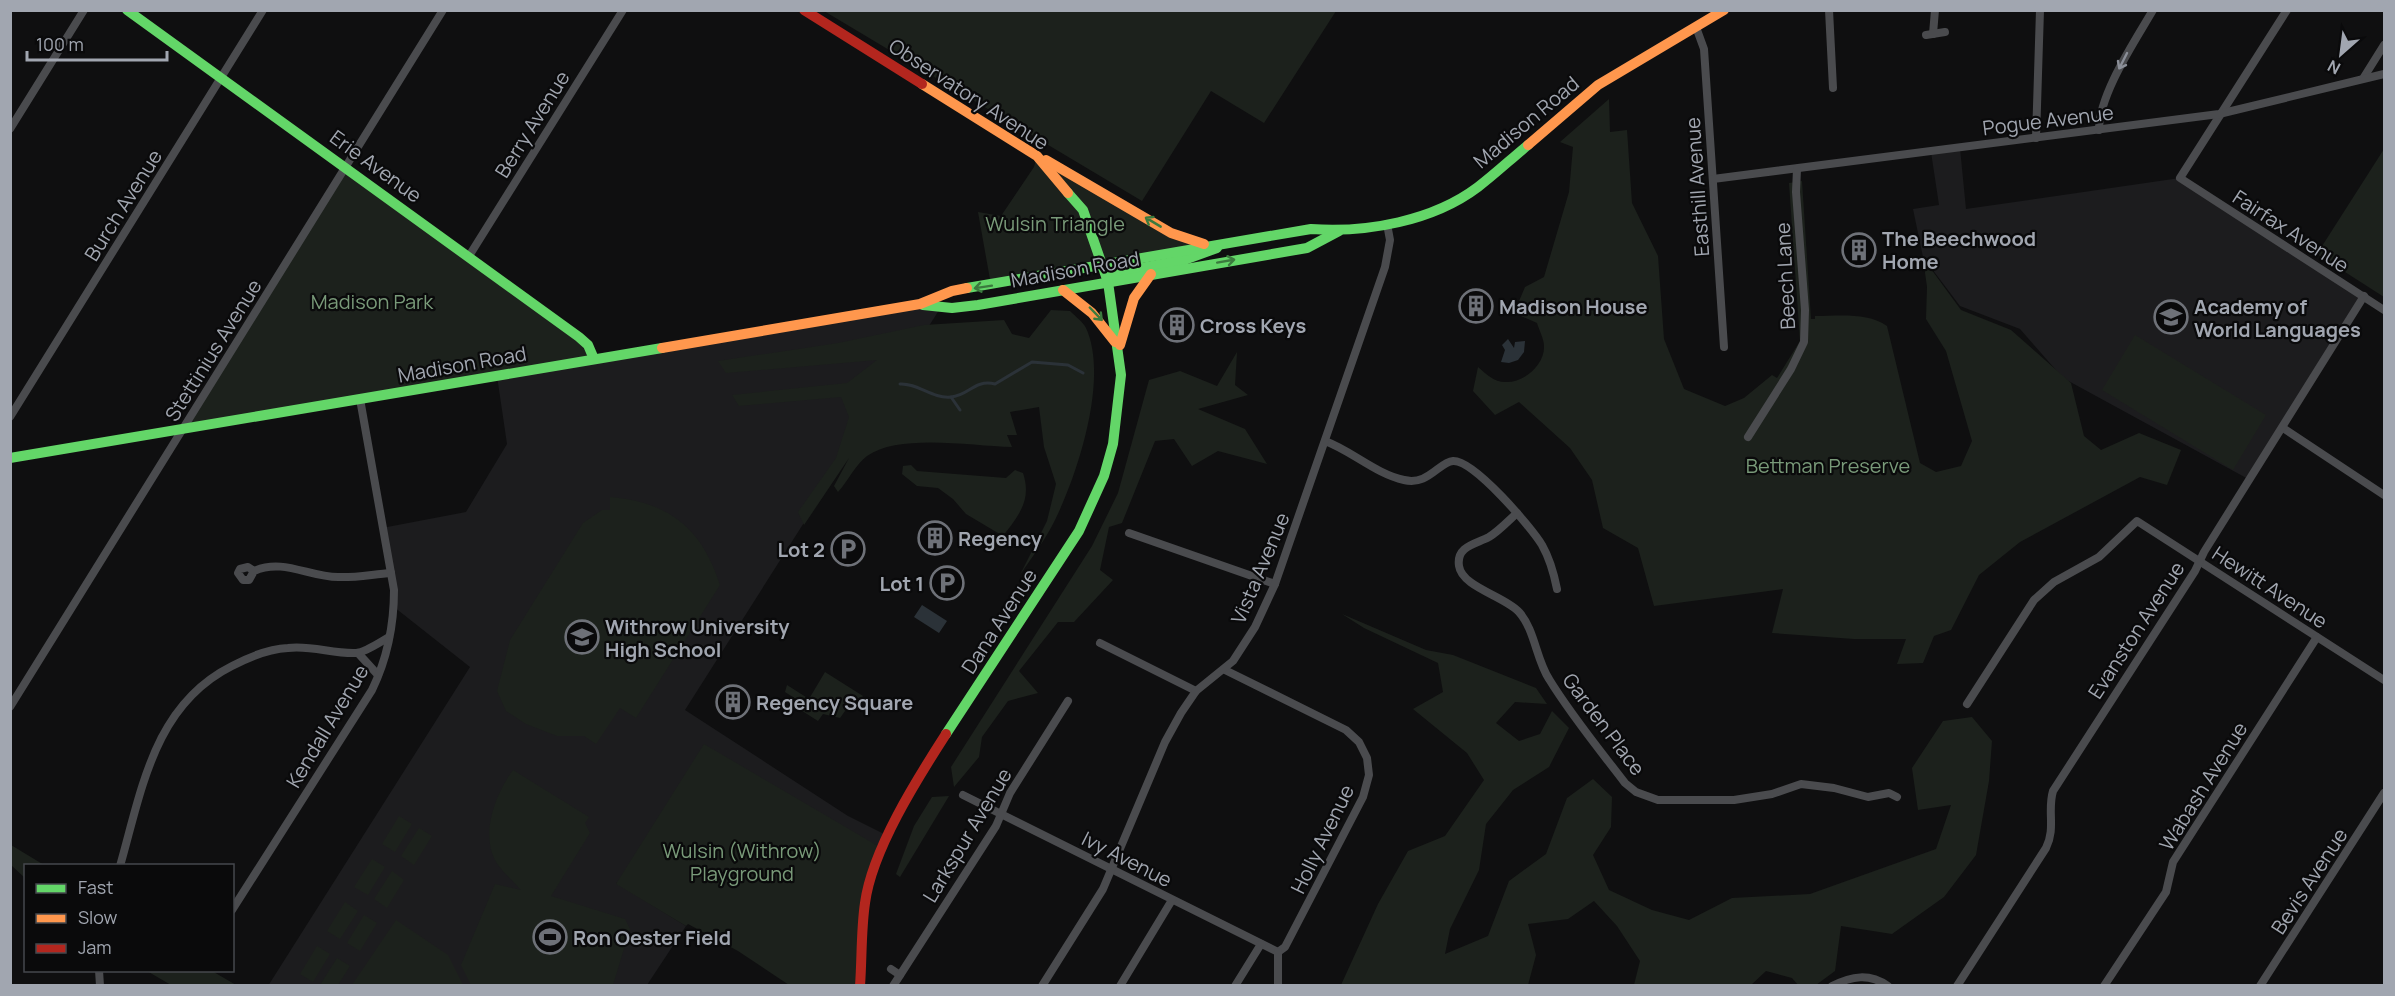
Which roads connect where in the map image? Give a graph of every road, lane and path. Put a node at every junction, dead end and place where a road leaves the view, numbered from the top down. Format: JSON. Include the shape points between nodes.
{"nodes":[{"id":1,"x":84,"y":10,"type":"edge"},
{"id":2,"x":127,"y":10,"type":"edge"},
{"id":3,"x":263,"y":10,"type":"edge"},
{"id":4,"x":443,"y":10,"type":"edge"},
{"id":5,"x":622,"y":10,"type":"edge"},
{"id":6,"x":804,"y":10,"type":"edge"},
{"id":7,"x":1724,"y":10,"type":"edge"},
{"id":8,"x":1828,"y":10,"type":"edge"},
{"id":9,"x":1935,"y":10,"type":"edge"},
{"id":10,"x":2040,"y":10,"type":"edge"},
{"id":11,"x":2153,"y":10,"type":"edge"},
{"id":12,"x":2286,"y":10,"type":"edge"},
{"id":13,"x":1695,"y":27,"type":"junction"},
{"id":14,"x":1945,"y":32,"type":"dead end"},
{"id":15,"x":2385,"y":45,"type":"edge"},
{"id":16,"x":2385,"y":74,"type":"edge"},
{"id":17,"x":221,"y":77,"type":"junction"},
{"id":18,"x":2364,"y":78,"type":"junction"},
{"id":19,"x":1833,"y":88,"type":"dead end"},
{"id":20,"x":2219,"y":114,"type":"junction"},
{"id":21,"x":10,"y":129,"type":"edge"},
{"id":22,"x":2099,"y":130,"type":"junction"},
{"id":23,"x":2036,"y":138,"type":"junction"},
{"id":24,"x":1037,"y":156,"type":"junction"},
{"id":25,"x":346,"y":166,"type":"junction"},
{"id":26,"x":1797,"y":170,"type":"junction"},
{"id":27,"x":1713,"y":179,"type":"junction"},
{"id":28,"x":1387,"y":224,"type":"junction"},
{"id":29,"x":1340,"y":231,"type":"junction"},
{"id":30,"x":1239,"y":240,"type":"junction"},
{"id":31,"x":1207,"y":245,"type":"junction"},
{"id":32,"x":469,"y":256,"type":"junction"},
{"id":33,"x":1102,"y":264,"type":"junction"},
{"id":34,"x":1151,"y":274,"type":"junction"},
{"id":35,"x":1108,"y":282,"type":"junction"},
{"id":36,"x":1063,"y":290,"type":"junction"},
{"id":37,"x":2364,"y":296,"type":"junction"},
{"id":38,"x":920,"y":304,"type":"junction"},
{"id":39,"x":2385,"y":310,"type":"edge"},
{"id":40,"x":1724,"y":347,"type":"dead end"},
{"id":41,"x":1119,"y":348,"type":"junction"},
{"id":42,"x":594,"y":359,"type":"junction"},
{"id":43,"x":360,"y":399,"type":"junction"},
{"id":44,"x":10,"y":417,"type":"edge"},
{"id":45,"x":184,"y":429,"type":"junction"},
{"id":46,"x":2283,"y":429,"type":"junction"},
{"id":47,"x":1748,"y":436,"type":"dead end"},
{"id":48,"x":1325,"y":441,"type":"junction"},
{"id":49,"x":10,"y":458,"type":"edge"},
{"id":50,"x":2385,"y":495,"type":"edge"},
{"id":51,"x":1517,"y":513,"type":"junction"},
{"id":52,"x":1129,"y":534,"type":"dead end"},
{"id":53,"x":2199,"y":561,"type":"junction"},
{"id":54,"x":254,"y":571,"type":"dead end"},
{"id":55,"x":391,"y":573,"type":"junction"},
{"id":56,"x":1275,"y":584,"type":"junction"},
{"id":57,"x":1557,"y":589,"type":"dead end"},
{"id":58,"x":389,"y":637,"type":"junction"},
{"id":59,"x":2317,"y":637,"type":"junction"},
{"id":60,"x":1100,"y":643,"type":"dead end"},
{"id":61,"x":358,"y":653,"type":"junction"},
{"id":62,"x":1225,"y":670,"type":"junction"},
{"id":63,"x":378,"y":675,"type":"junction"},
{"id":64,"x":2385,"y":680,"type":"edge"},
{"id":65,"x":1196,"y":691,"type":"junction"},
{"id":66,"x":1068,"y":701,"type":"dead end"},
{"id":67,"x":1967,"y":704,"type":"dead end"},
{"id":68,"x":10,"y":707,"type":"edge"},
{"id":69,"x":2385,"y":793,"type":"edge"},
{"id":70,"x":963,"y":795,"type":"dead end"},
{"id":71,"x":1897,"y":797,"type":"dead end"},
{"id":72,"x":1001,"y":815,"type":"junction"},
{"id":73,"x":121,"y":864,"type":"edge"},
{"id":74,"x":1112,"y":871,"type":"junction"},
{"id":75,"x":1172,"y":900,"type":"junction"},
{"id":76,"x":234,"y":907,"type":"edge"},
{"id":77,"x":1261,"y":944,"type":"junction"},
{"id":78,"x":1278,"y":952,"type":"junction"},
{"id":79,"x":891,"y":969,"type":"dead end"},
{"id":80,"x":900,"y":975,"type":"junction"},
{"id":81,"x":860,"y":986,"type":"edge"},
{"id":82,"x":893,"y":986,"type":"edge"},
{"id":83,"x":1042,"y":986,"type":"edge"},
{"id":84,"x":1120,"y":986,"type":"edge"},
{"id":85,"x":1235,"y":986,"type":"edge"},
{"id":86,"x":1278,"y":986,"type":"edge"},
{"id":87,"x":1832,"y":986,"type":"edge"},
{"id":88,"x":1888,"y":986,"type":"edge"},
{"id":89,"x":1957,"y":986,"type":"edge"},
{"id":90,"x":2104,"y":986,"type":"edge"},
{"id":91,"x":2260,"y":986,"type":"edge"}],
"edges":[{"from":1,"to":21,"type":"street"},
{"from":2,"to":17,"type":"main road","name":"Erie Avenue"},
{"from":3,"to":17,"type":"street","name":"Burch Avenue"},
{"from":4,"to":25,"type":"street","name":"Stettinius Avenue"},
{"from":5,"to":32,"type":"street","name":"Berry Avenue"},
{"from":6,"to":24,"type":"main road","name":"Observatory Avenue"},
{"from":7,"to":13,"type":"main road","name":"Madison Road"},
{"from":8,"to":19,"type":"street"},
{"from":9,"to":14,"type":"street","via":[[1929,35]]},
{"from":10,"to":23,"type":"street"},
{"from":11,"to":22,"type":"street","one_way":true,"via":[[2122,62]]},
{"from":12,"to":20,"type":"street"},
{"from":13,"to":27,"type":"street","name":"Easthill Avenue","via":[[1704,49]]},
{"from":13,"to":28,"type":"main road","name":"Madison Road","via":[[1598,85],[1464,197],[1425,215]]},
{"from":15,"to":18,"type":"street"},
{"from":16,"to":18,"type":"street","name":"Pogue Avenue"},
{"from":17,"to":25,"type":"main road","name":"Erie Avenue"},
{"from":17,"to":44,"type":"street","name":"Burch Avenue"},
{"from":18,"to":20,"type":"street","name":"Pogue Avenue"},
{"from":20,"to":22,"type":"street","name":"Pogue Avenue"},
{"from":20,"to":37,"type":"street","name":"Fairfax Avenue","via":[[2180,178]]},
{"from":22,"to":23,"type":"street","name":"Pogue Avenue"},
{"from":23,"to":26,"type":"street","name":"Pogue Avenue"},
{"from":31,"to":24,"type":"main road","one_way":true,"via":[[1172,233]]},
{"from":24,"to":33,"type":"main road","name":"Observatory Avenue","via":[[1083,210]]},
{"from":25,"to":32,"type":"main road","name":"Erie Avenue"},
{"from":25,"to":45,"type":"street","name":"Stettinius Avenue"},
{"from":26,"to":27,"type":"street","name":"Pogue Avenue"},
{"from":26,"to":47,"type":"street","name":"Beech Lane","via":[[1804,342]]},
{"from":27,"to":40,"type":"street","name":"Easthill Avenue"},
{"from":28,"to":29,"type":"main road","name":"Madison Road"},
{"from":28,"to":48,"type":"street","name":"Vista Avenue","via":[[1390,249]]},
{"from":29,"to":30,"type":"main road","name":"Madison Road","via":[[1311,229]]},
{"from":34,"to":29,"type":"main road","name":"Madison Road","one_way":true,"via":[[1307,248]]},
{"from":30,"to":31,"type":"main road","name":"Madison Road"},
{"from":30,"to":35,"type":"main road","via":[[1184,260],[1114,273]]},
{"from":31,"to":33,"type":"main road","name":"Madison Road"},
{"from":32,"to":42,"type":"main road","name":"Erie Avenue","via":[[588,345]]},
{"from":33,"to":35,"type":"main road","name":"Dana Avenue"},
{"from":33,"to":38,"type":"main road","name":"Madison Road","one_way":true,"via":[[952,291]]},
{"from":34,"to":35,"type":"main road","name":"Madison Road"},
{"from":34,"to":41,"type":"main road","via":[[1134,298]]},
{"from":35,"to":36,"type":"main road","name":"Madison Road"},
{"from":35,"to":41,"type":"main road","name":"Dana Avenue"},
{"from":36,"to":38,"type":"main road","name":"Madison Road","via":[[952,308]]},
{"from":36,"to":41,"type":"main road","one_way":true,"via":[[1102,321]]},
{"from":37,"to":39,"type":"street","name":"Fairfax Avenue"},
{"from":37,"to":46,"type":"street","name":"Evanston Avenue"},
{"from":38,"to":42,"type":"main road","name":"Madison Road"},
{"from":41,"to":81,"type":"main road","name":"Dana Avenue","via":[[1118,423],[1104,476],[1079,531],[917,777],[892,825],[865,902]]},
{"from":42,"to":43,"type":"main road","name":"Madison Road"},
{"from":43,"to":45,"type":"main road","name":"Madison Road"},
{"from":43,"to":55,"type":"street","name":"Kendall Avenue"},
{"from":45,"to":49,"type":"main road","name":"Madison Road"},
{"from":45,"to":68,"type":"street","name":"Stettinius Avenue"},
{"from":46,"to":50,"type":"street"},
{"from":46,"to":53,"type":"street","name":"Evanston Avenue"},
{"from":48,"to":51,"type":"street","via":[[1405,481],[1426,477],[1450,461],[1458,461],[1491,486]]},
{"from":48,"to":56,"type":"street","name":"Vista Avenue"},
{"from":51,"to":57,"type":"street","via":[[1543,546]]},
{"from":51,"to":71,"type":"street","name":"Garden Place","via":[[1488,537],[1462,551],[1459,565],[1466,580],[1501,598],[1519,613],[1547,677],[1625,783],[1636,792],[1658,800],[1734,800],[1801,784],[1868,797],[1889,793]]},
{"from":52,"to":56,"type":"street"},
{"from":53,"to":59,"type":"street","name":"Hewitt Avenue"},
{"from":53,"to":67,"type":"street","name":"Hewitt Avenue","via":[[2137,521],[2099,557],[2038,595]]},
{"from":53,"to":89,"type":"street","name":"Evanston Avenue","via":[[2053,791],[2052,834],[2046,848]]},
{"from":54,"to":55,"type":"street","via":[[267,565],[337,577]]},
{"from":55,"to":58,"type":"street","name":"Kendall Avenue","via":[[394,607]]},
{"from":56,"to":62,"type":"street","name":"Vista Avenue","via":[[1255,627]]},
{"from":58,"to":61,"type":"street"},
{"from":58,"to":63,"type":"street","name":"Kendall Avenue"},
{"from":59,"to":64,"type":"street","name":"Hewitt Avenue"},
{"from":59,"to":90,"type":"street","name":"Wabash Avenue","via":[[2173,862],[2166,892]]},
{"from":60,"to":65,"type":"street"},
{"from":61,"to":63,"type":"street"},
{"from":61,"to":73,"type":"street","via":[[309,647],[271,651],[219,672],[199,688],[167,724],[150,758]]},
{"from":62,"to":65,"type":"street","name":"Vista Avenue"},
{"from":62,"to":78,"type":"street","name":"Holly Avenue","via":[[1346,730],[1359,742],[1368,767],[1366,789],[1335,854],[1285,947]]},
{"from":63,"to":76,"type":"street","name":"Kendall Avenue"},
{"from":65,"to":74,"type":"street","name":"Vista Avenue","via":[[1165,742]]},
{"from":66,"to":72,"type":"street","name":"Larkspur Avenue","via":[[1010,793]]},
{"from":69,"to":91,"type":"street","name":"Bevis Avenue"},
{"from":70,"to":72,"type":"street","name":"Ivy Avenue"},
{"from":72,"to":74,"type":"street","name":"Ivy Avenue"},
{"from":72,"to":80,"type":"street","name":"Larkspur Avenue"},
{"from":74,"to":75,"type":"street","name":"Ivy Avenue"},
{"from":74,"to":83,"type":"street","name":"Vista Avenue"},
{"from":75,"to":77,"type":"street","name":"Ivy Avenue"},
{"from":75,"to":84,"type":"street"},
{"from":77,"to":78,"type":"street","name":"Ivy Avenue"},
{"from":77,"to":85,"type":"street"},
{"from":78,"to":86,"type":"street"},
{"from":79,"to":80,"type":"street"},
{"from":80,"to":82,"type":"street","name":"Larkspur Avenue"},
{"from":87,"to":88,"type":"street","via":[[1862,976]]}]}
